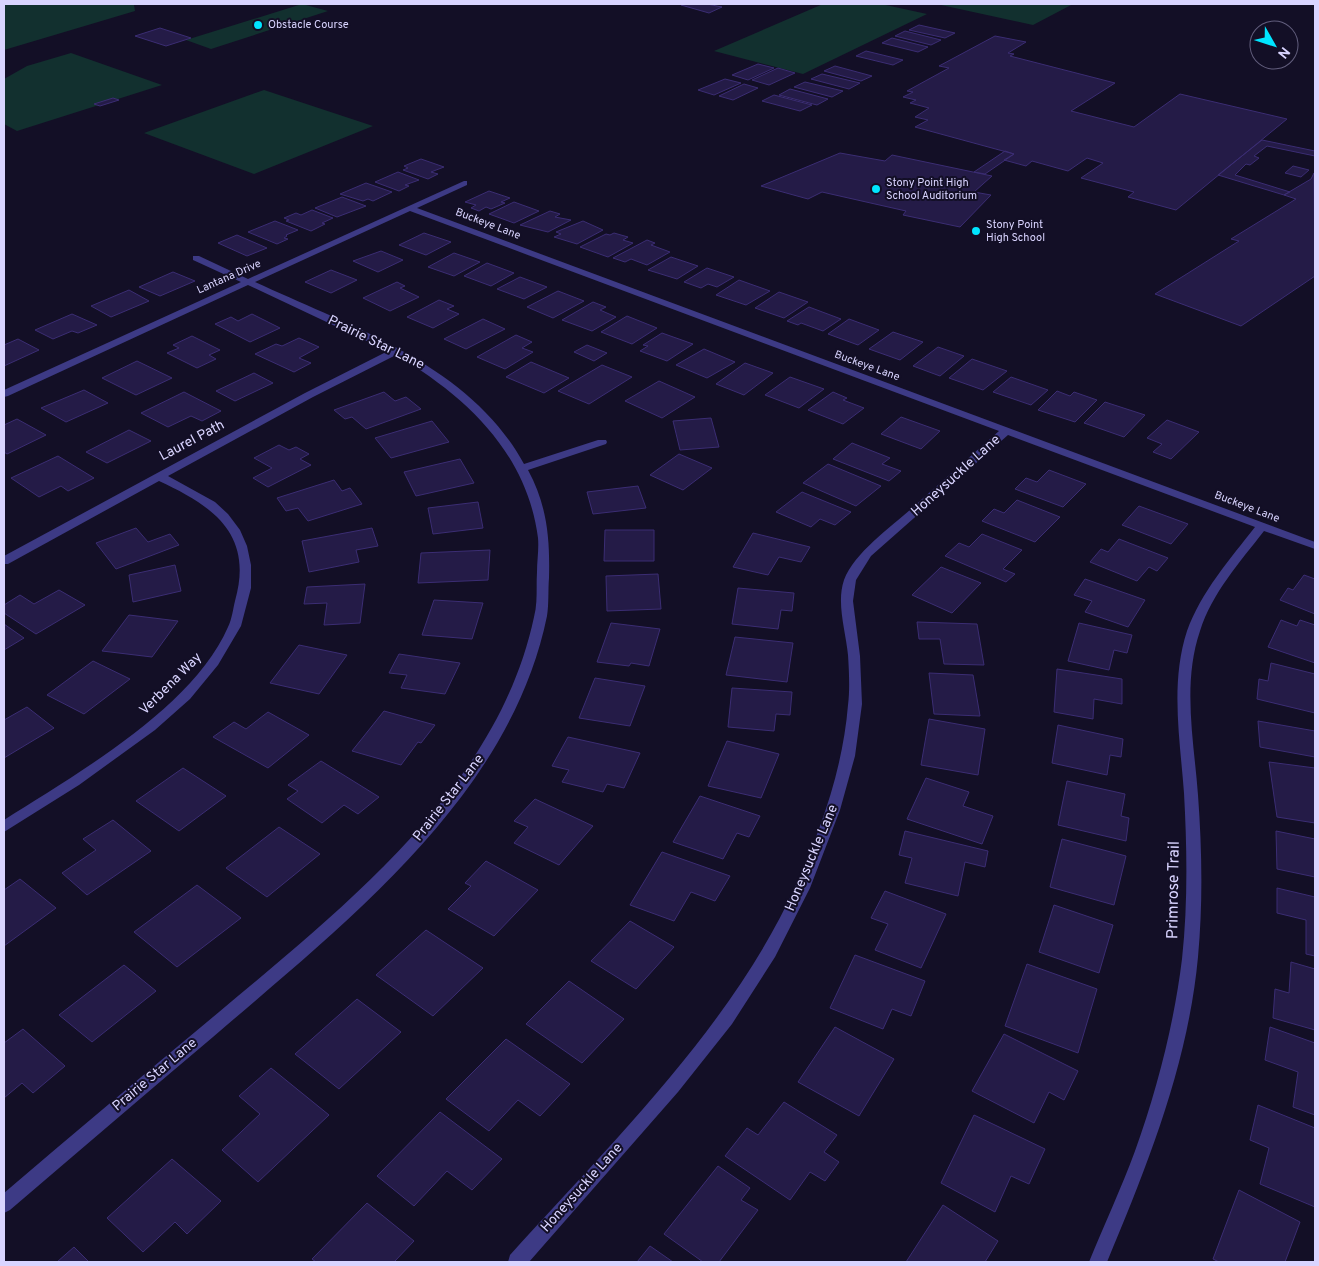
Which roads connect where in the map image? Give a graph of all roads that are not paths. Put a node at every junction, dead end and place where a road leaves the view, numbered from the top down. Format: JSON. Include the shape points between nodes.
{"nodes":[{"id":1,"x":464,"y":184,"type":"dead end"},
{"id":2,"x":411,"y":208,"type":"junction"},
{"id":3,"x":196,"y":258,"type":"dead end"},
{"id":4,"x":247,"y":282,"type":"junction"},
{"id":5,"x":396,"y":351,"type":"junction"},
{"id":6,"x":4,"y":394,"type":"edge"},
{"id":7,"x":1007,"y":430,"type":"junction"},
{"id":8,"x":602,"y":442,"type":"dead end"},
{"id":9,"x":523,"y":468,"type":"junction"},
{"id":10,"x":158,"y":476,"type":"junction"},
{"id":11,"x":1262,"y":526,"type":"junction"},
{"id":12,"x":1315,"y":546,"type":"edge"},
{"id":13,"x":4,"y":561,"type":"edge"},
{"id":14,"x":4,"y":827,"type":"edge"},
{"id":15,"x":4,"y":1204,"type":"edge"},
{"id":16,"x":517,"y":1262,"type":"edge"},
{"id":17,"x":1098,"y":1262,"type":"edge"}],
"edges":[{"from":1,"to":2,"type":"street","name":"Lantana Drive"},
{"from":2,"to":4,"type":"street","name":"Lantana Drive"},
{"from":2,"to":7,"type":"street","name":"Buckeye Lane"},
{"from":3,"to":4,"type":"street","name":"Prairie Star Lane"},
{"from":4,"to":5,"type":"street","name":"Prairie Star Lane"},
{"from":4,"to":6,"type":"street","name":"Lantana Drive"},
{"from":5,"to":9,"type":"street","name":"Prairie Star Lane","via":[[425,367],[480,411]]},
{"from":5,"to":10,"type":"street","name":"Laurel Path"},
{"from":7,"to":11,"type":"street","name":"Buckeye Lane"},
{"from":7,"to":16,"type":"street","name":"Honeysuckle Lane","via":[[867,554],[852,576],[847,600],[854,656],[855,704],[848,756],[833,810],[802,888],[769,952],[726,1019],[672,1087]]},
{"from":8,"to":9,"type":"street"},
{"from":9,"to":15,"type":"street","name":"Prairie Star Lane","via":[[542,528],[546,567],[543,609],[532,654],[513,702],[486,752],[418,840],[364,894]]},
{"from":10,"to":13,"type":"street","name":"Laurel Path"},
{"from":10,"to":14,"type":"street","name":"Verbena Way","via":[[194,492],[233,526],[243,547],[246,570],[243,606],[234,631],[208,670],[184,697],[139,737]]},
{"from":11,"to":12,"type":"street","name":"Buckeye Lane"},
{"from":11,"to":17,"type":"street","name":"Primrose Trail","via":[[1218,582],[1204,606],[1187,660],[1184,723],[1191,795],[1193,915],[1189,960],[1173,1055],[1142,1157]]}]}
